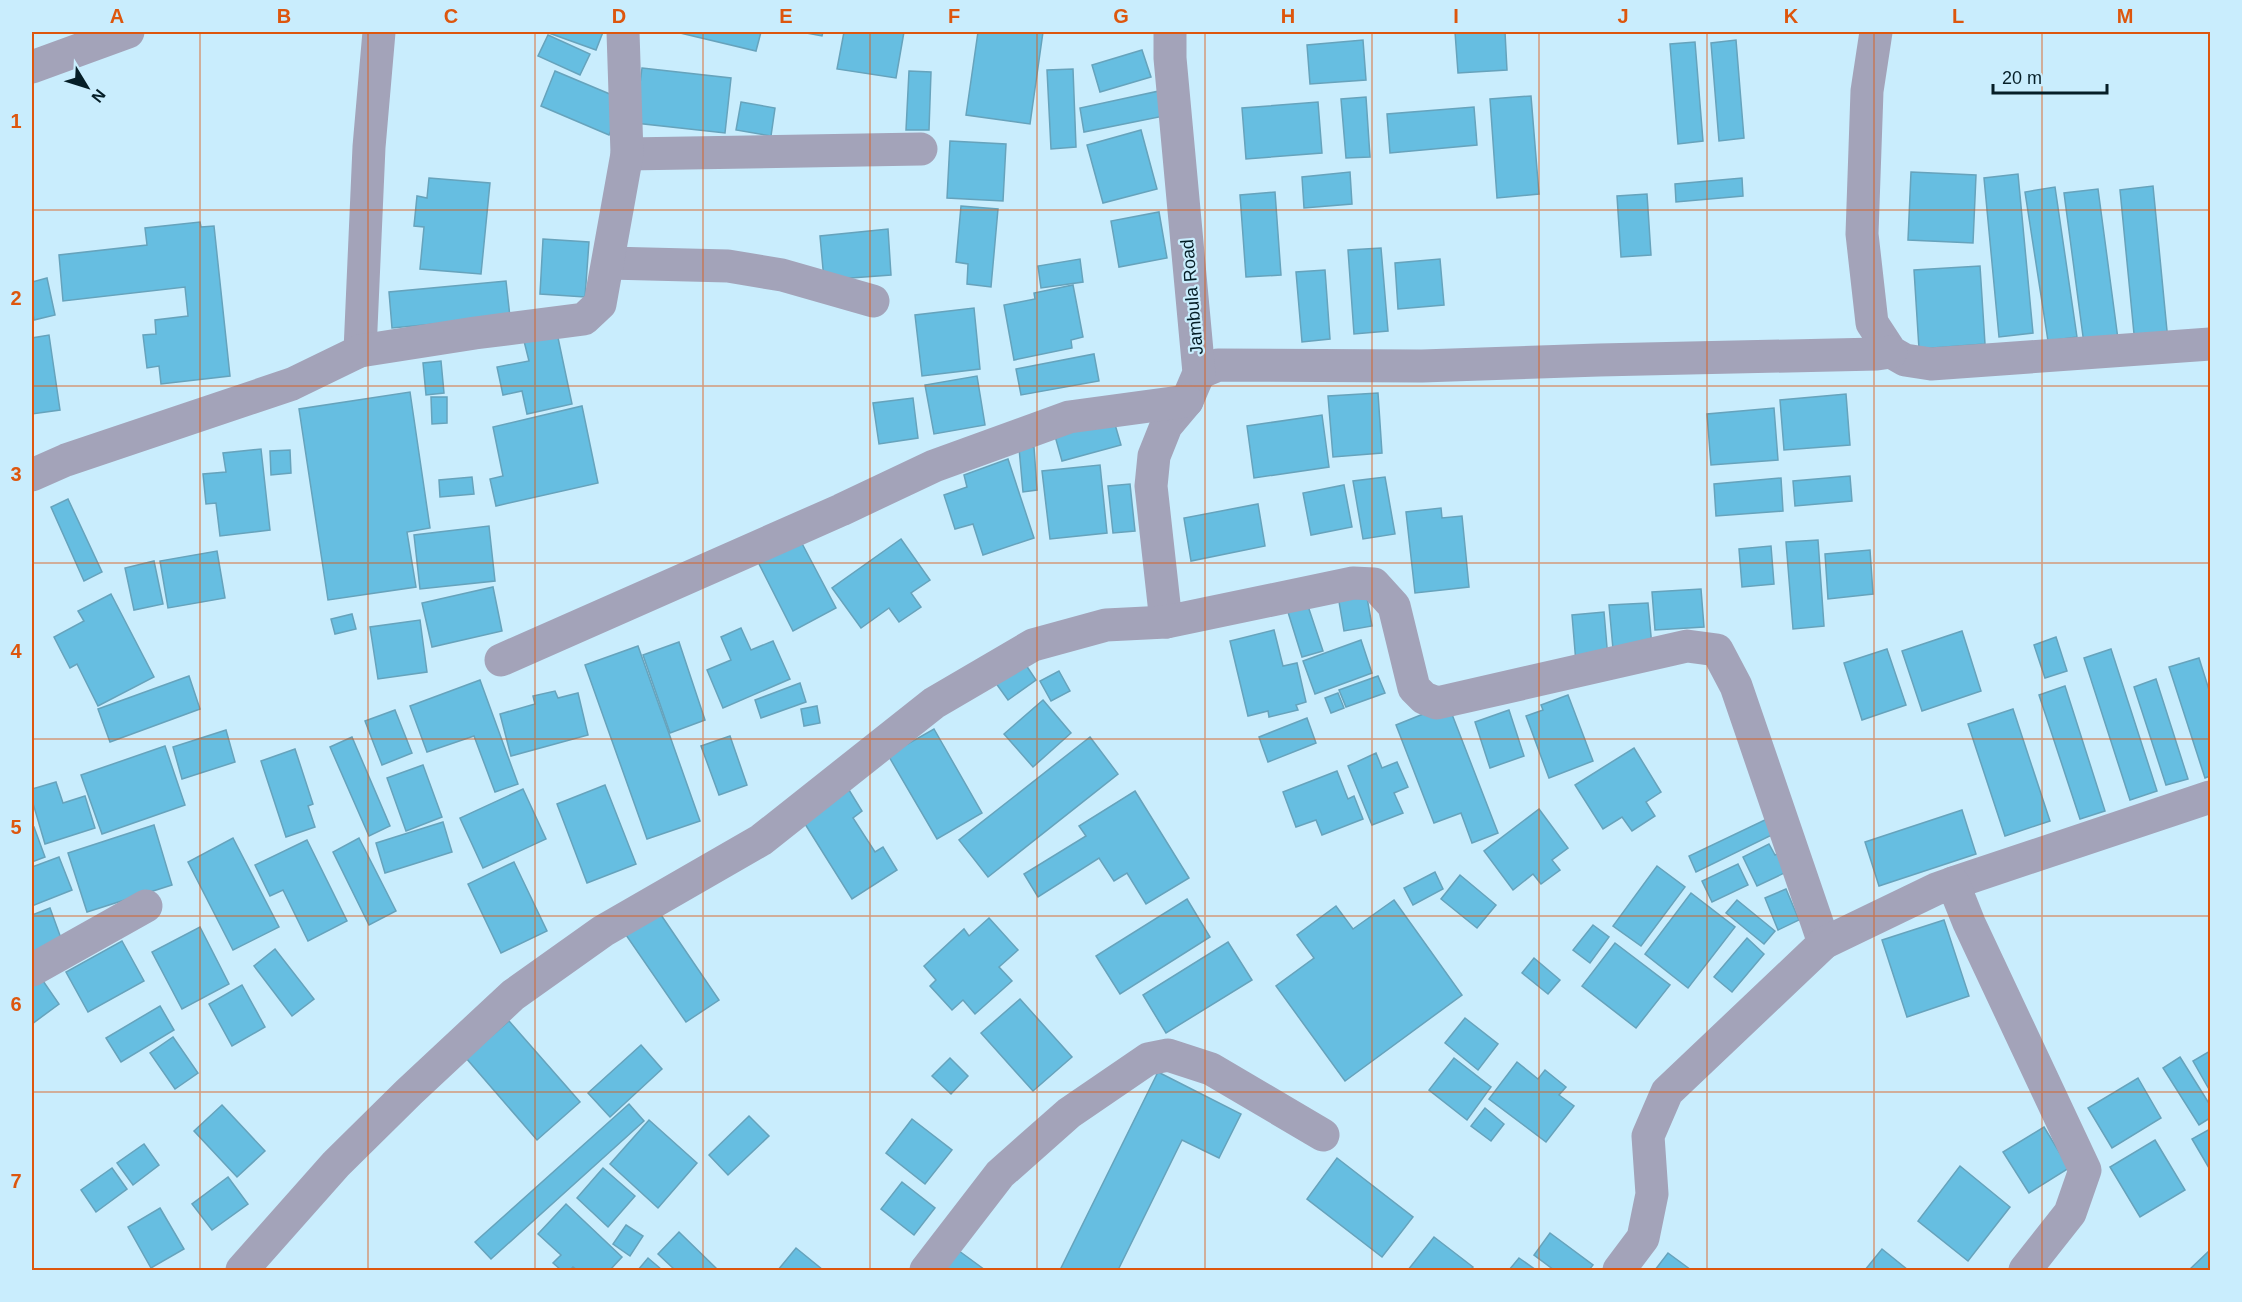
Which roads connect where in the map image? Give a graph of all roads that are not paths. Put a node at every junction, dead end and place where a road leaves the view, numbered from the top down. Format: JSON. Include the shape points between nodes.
{"nodes":[{"id":1,"x":128,"y":32,"type":"edge"},
{"id":2,"x":379,"y":32,"type":"edge"},
{"id":3,"x":623,"y":32,"type":"edge"},
{"id":4,"x":1170,"y":32,"type":"edge"},
{"id":5,"x":1876,"y":32,"type":"edge"},
{"id":6,"x":32,"y":67,"type":"edge"},
{"id":7,"x":921,"y":149,"type":"dead end"},
{"id":8,"x":627,"y":154,"type":"junction"},
{"id":9,"x":609,"y":263,"type":"junction"},
{"id":10,"x":873,"y":301,"type":"dead end"},
{"id":11,"x":2211,"y":344,"type":"edge"},
{"id":12,"x":360,"y":351,"type":"junction"},
{"id":13,"x":1891,"y":352,"type":"junction"},
{"id":14,"x":1193,"y":387,"type":"junction"},
{"id":15,"x":32,"y":475,"type":"edge"},
{"id":16,"x":1166,"y":622,"type":"junction"},
{"id":17,"x":501,"y":660,"type":"dead end"},
{"id":18,"x":2211,"y":797,"type":"edge"},
{"id":19,"x":1953,"y":883,"type":"junction"},
{"id":20,"x":146,"y":906,"type":"dead end"},
{"id":21,"x":1824,"y":943,"type":"junction"},
{"id":22,"x":32,"y":970,"type":"edge"},
{"id":23,"x":1323,"y":1135,"type":"dead end"},
{"id":24,"x":242,"y":1270,"type":"edge"},
{"id":25,"x":926,"y":1270,"type":"edge"},
{"id":26,"x":1619,"y":1270,"type":"edge"},
{"id":27,"x":2025,"y":1270,"type":"edge"}],
"edges":[{"from":1,"to":6,"type":"street"},
{"from":2,"to":12,"type":"street","via":[[369,147]]},
{"from":3,"to":8,"type":"street"},
{"from":4,"to":14,"type":"street","name":"Jambula Road"},
{"from":5,"to":13,"type":"street","via":[[1867,91],[1862,234],[1872,323]]},
{"from":7,"to":8,"type":"street"},
{"from":8,"to":9,"type":"street"},
{"from":9,"to":10,"type":"street","via":[[728,266],[782,275]]},
{"from":9,"to":12,"type":"street","via":[[600,304],[584,319]]},
{"from":11,"to":13,"type":"street","via":[[1931,364],[1905,360]]},
{"from":12,"to":15,"type":"street","via":[[292,384]]},
{"from":13,"to":14,"type":"street","via":[[1422,366],[1218,365]]},
{"from":14,"to":16,"type":"street","via":[[1166,426],[1154,456],[1151,486]]},
{"from":14,"to":17,"type":"street","via":[[1070,417],[934,466]]},
{"from":16,"to":21,"type":"street","via":[[1353,583],[1374,584],[1394,606],[1414,688],[1437,703],[1687,646],[1717,650],[1736,686]]},
{"from":16,"to":24,"type":"street","via":[[1106,625],[1033,645],[934,703],[761,840],[603,932],[531,982],[344,1156]]},
{"from":18,"to":19,"type":"street"},
{"from":19,"to":21,"type":"street"},
{"from":19,"to":27,"type":"street","via":[[2085,1170],[2070,1213]]},
{"from":20,"to":22,"type":"street"},
{"from":21,"to":26,"type":"street","via":[[1667,1092],[1648,1136],[1652,1194],[1643,1238]]},
{"from":23,"to":25,"type":"street","via":[[1210,1068],[1168,1055],[1148,1059],[1069,1113],[1000,1174]]}]}
